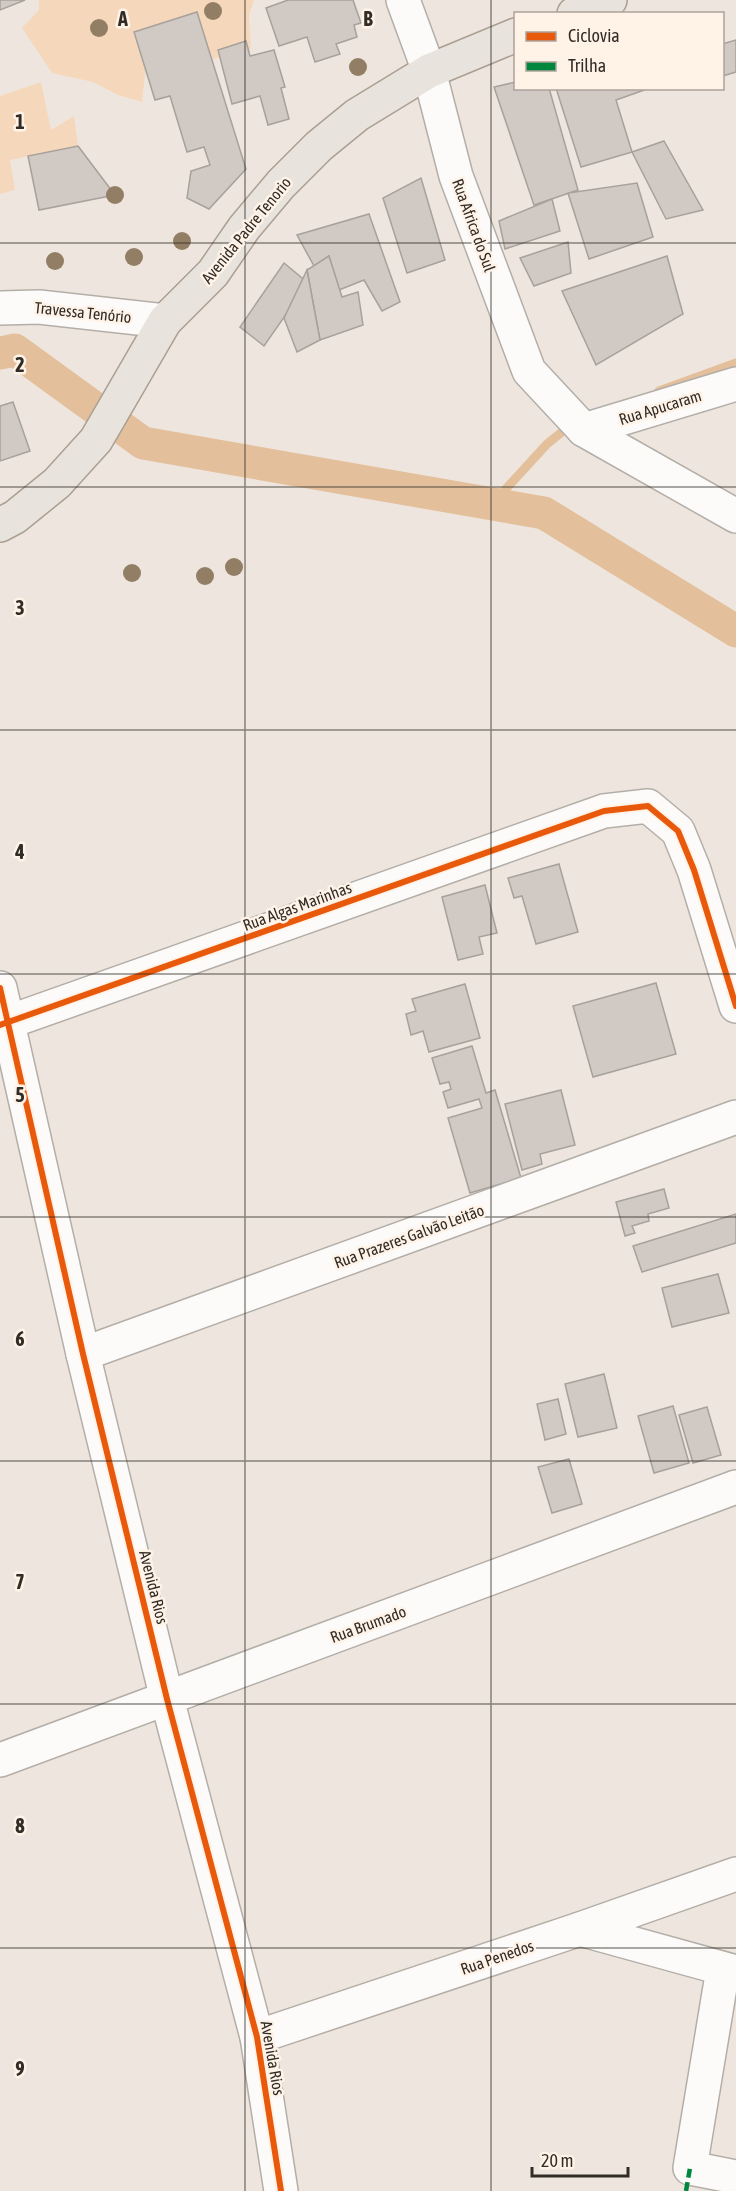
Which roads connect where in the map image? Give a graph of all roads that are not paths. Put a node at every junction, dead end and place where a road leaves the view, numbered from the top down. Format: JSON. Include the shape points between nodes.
{"nodes":[{"id":1,"x":403,"y":0,"type":"edge"},
{"id":2,"x":610,"y":0,"type":"edge"},
{"id":3,"x":579,"y":12,"type":"edge"},
{"id":4,"x":514,"y":36,"type":"edge"},
{"id":5,"x":429,"y":71,"type":"junction"},
{"id":6,"x":0,"y":308,"type":"edge"},
{"id":7,"x":165,"y":321,"type":"junction"},
{"id":8,"x":736,"y":384,"type":"edge"},
{"id":9,"x":584,"y":430,"type":"junction"},
{"id":10,"x":736,"y":516,"type":"edge"},
{"id":11,"x":0,"y":525,"type":"edge"},
{"id":12,"x":0,"y":988,"type":"edge"},
{"id":13,"x":736,"y":1006,"type":"edge"},
{"id":14,"x":4,"y":1024,"type":"edge"},
{"id":15,"x":736,"y":1117,"type":"edge"},
{"id":16,"x":83,"y":1354,"type":"junction"},
{"id":17,"x":736,"y":1487,"type":"edge"},
{"id":18,"x":167,"y":1699,"type":"junction"},
{"id":19,"x":0,"y":1760,"type":"edge"},
{"id":20,"x":736,"y":1874,"type":"edge"},
{"id":21,"x":580,"y":1929,"type":"junction"},
{"id":22,"x":729,"y":1971,"type":"edge"},
{"id":23,"x":257,"y":2037,"type":"junction"},
{"id":24,"x":736,"y":2177,"type":"edge"},
{"id":25,"x":281,"y":2191,"type":"edge"}],
"edges":[{"from":1,"to":5,"type":"street","name":"Rua Africa do Sul"},
{"from":2,"to":3,"type":"main road"},
{"from":4,"to":5,"type":"main road","name":"Avenida Padre Tenorio"},
{"from":5,"to":7,"type":"main road","name":"Avenida Padre Tenorio","via":[[357,115],[319,146],[244,228],[213,273]]},
{"from":5,"to":9,"type":"street","name":"Rua Africa do Sul","via":[[456,176],[530,371]]},
{"from":6,"to":7,"type":"street","name":"Travessa Tenório","via":[[39,307]]},
{"from":7,"to":11,"type":"main road","name":"Avenida Padre Tenorio","via":[[96,440],[57,483]]},
{"from":8,"to":9,"type":"street","name":"Rua Apucaram"},
{"from":9,"to":10,"type":"street","name":"Rua Africa do Sul"},
{"from":12,"to":14,"type":"street","name":"Avenida Rios"},
{"from":13,"to":14,"type":"street","name":"Rua Algas Marinhas","via":[[678,831],[648,806],[604,812]]},
{"from":14,"to":16,"type":"street","name":"Avenida Rios"},
{"from":15,"to":16,"type":"street","name":"Rua Prazeres Galvão Leitão"},
{"from":16,"to":18,"type":"street","name":"Avenida Rios"},
{"from":17,"to":18,"type":"street","name":"Rua Brumado"},
{"from":18,"to":19,"type":"street","name":"Rua Brumado"},
{"from":18,"to":23,"type":"street","name":"Avenida Rios"},
{"from":20,"to":21,"type":"street","name":"Rua Penedos"},
{"from":21,"to":22,"type":"street"},
{"from":21,"to":23,"type":"street","name":"Rua Penedos"},
{"from":22,"to":24,"type":"street","via":[[690,2168]]},
{"from":23,"to":25,"type":"street","name":"Avenida Rios"}]}
